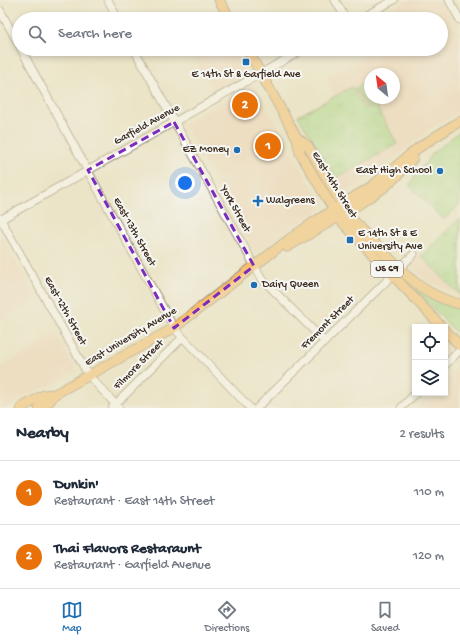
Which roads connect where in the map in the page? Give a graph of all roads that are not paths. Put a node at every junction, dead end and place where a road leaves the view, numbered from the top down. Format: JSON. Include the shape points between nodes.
{"nodes":[{"id":1,"x":108,"y":0,"type":"edge"},
{"id":2,"x":219,"y":0,"type":"edge"},
{"id":3,"x":335,"y":0,"type":"edge"},
{"id":4,"x":394,"y":0,"type":"edge"},
{"id":5,"x":449,"y":0,"type":"edge"},
{"id":6,"x":0,"y":10,"type":"edge"},
{"id":7,"x":114,"y":12,"type":"edge"},
{"id":8,"x":226,"y":12,"type":"edge"},
{"id":9,"x":342,"y":12,"type":"edge"},
{"id":10,"x":372,"y":12,"type":"edge"},
{"id":11,"x":460,"y":20,"type":"edge"},
{"id":12,"x":12,"y":32,"type":"edge"},
{"id":13,"x":25,"y":56,"type":"edge"},
{"id":14,"x":138,"y":56,"type":"edge"},
{"id":15,"x":251,"y":56,"type":"edge"},
{"id":16,"x":291,"y":56,"type":"edge"},
{"id":17,"x":261,"y":73,"type":"junction"},
{"id":18,"x":460,"y":121,"type":"edge"},
{"id":19,"x":174,"y":122,"type":"junction"},
{"id":20,"x":297,"y":138,"type":"junction"},
{"id":21,"x":88,"y":170,"type":"junction"},
{"id":22,"x":345,"y":208,"type":"junction"},
{"id":23,"x":336,"y":213,"type":"junction"},
{"id":24,"x":0,"y":219,"type":"edge"},
{"id":25,"x":414,"y":254,"type":"dead end"},
{"id":26,"x":254,"y":266,"type":"junction"},
{"id":27,"x":396,"y":272,"type":"junction"},
{"id":28,"x":460,"y":304,"type":"edge"},
{"id":29,"x":439,"y":324,"type":"edge"},
{"id":30,"x":174,"y":328,"type":"junction"},
{"id":31,"x":448,"y":333,"type":"edge"},
{"id":32,"x":182,"y":338,"type":"junction"},
{"id":33,"x":325,"y":342,"type":"junction"},
{"id":34,"x":460,"y":346,"type":"edge"},
{"id":35,"x":460,"y":350,"type":"edge"},
{"id":36,"x":448,"y":362,"type":"edge"},
{"id":37,"x":89,"y":376,"type":"junction"},
{"id":38,"x":55,"y":394,"type":"junction"},
{"id":39,"x":413,"y":396,"type":"edge"},
{"id":40,"x":116,"y":407,"type":"edge"},
{"id":41,"x":21,"y":408,"type":"edge"},
{"id":42,"x":39,"y":408,"type":"edge"},
{"id":43,"x":250,"y":408,"type":"edge"},
{"id":44,"x":257,"y":408,"type":"edge"},
{"id":45,"x":401,"y":408,"type":"edge"}],
"edges":[{"from":1,"to":7,"type":"street"},
{"from":2,"to":8,"type":"main road"},
{"from":3,"to":9,"type":"street"},
{"from":4,"to":10,"type":"street"},
{"from":5,"to":11,"type":"street"},
{"from":6,"to":12,"type":"street"},
{"from":13,"to":21,"type":"street","name":"East 13th Street"},
{"from":14,"to":19,"type":"street","name":"York Street"},
{"from":15,"to":17,"type":"main road","name":"East 14th Street","number":"US 69"},
{"from":16,"to":17,"type":"street","name":"Garfield Avenue"},
{"from":17,"to":19,"type":"street","name":"Garfield Avenue"},
{"from":17,"to":20,"type":"main road","name":"East 14th Street","number":"US 69"},
{"from":18,"to":22,"type":"main road","name":"East University Avenue","via":[[434,138],[382,189]]},
{"from":19,"to":21,"type":"street","name":"Garfield Avenue"},
{"from":19,"to":26,"type":"street","name":"York Street"},
{"from":20,"to":22,"type":"main road","name":"East 14th Street","number":"US 69","via":[[308,146]]},
{"from":20,"to":23,"type":"main road","name":"East 14th Street","number":"US 69","via":[[300,154]]},
{"from":21,"to":24,"type":"street","name":"Garfield Avenue"},
{"from":21,"to":30,"type":"street","name":"East 13th Street"},
{"from":22,"to":23,"type":"main road","name":"East University Avenue"},
{"from":22,"to":27,"type":"main road","name":"East 14th Street","number":"US 69","via":[[350,218]]},
{"from":23,"to":26,"type":"main road","name":"East University Avenue"},
{"from":23,"to":27,"type":"main road","name":"East 14th Street","number":"US 69","via":[[344,224]]},
{"from":24,"to":37,"type":"street","name":"East 12th Street"},
{"from":25,"to":27,"type":"street","name":"Fremont Street"},
{"from":26,"to":30,"type":"main road","name":"East University Avenue"},
{"from":26,"to":33,"type":"street","name":"York Street","via":[[262,280]]},
{"from":27,"to":28,"type":"main road","number":"US 69","via":[[439,297]]},
{"from":27,"to":29,"type":"main road","name":"East 14th Street","number":"US 69"},
{"from":27,"to":33,"type":"street","name":"Fremont Street"},
{"from":30,"to":32,"type":"street","name":"East 13th Street"},
{"from":30,"to":37,"type":"main road","name":"East University Avenue"},
{"from":31,"to":34,"type":"main road"},
{"from":32,"to":40,"type":"street","name":"Filmore Street"},
{"from":32,"to":43,"type":"street","name":"East 13th Street"},
{"from":33,"to":44,"type":"street","name":"Fremont Street"},
{"from":35,"to":36,"type":"street"},
{"from":37,"to":38,"type":"main road","name":"East University Avenue"},
{"from":37,"to":40,"type":"street","name":"East 12th Street"},
{"from":38,"to":41,"type":"main road","name":"East University Avenue","via":[[44,395]]},
{"from":38,"to":42,"type":"main road","name":"East University Avenue","via":[[49,402]]},
{"from":39,"to":45,"type":"street"}]}
